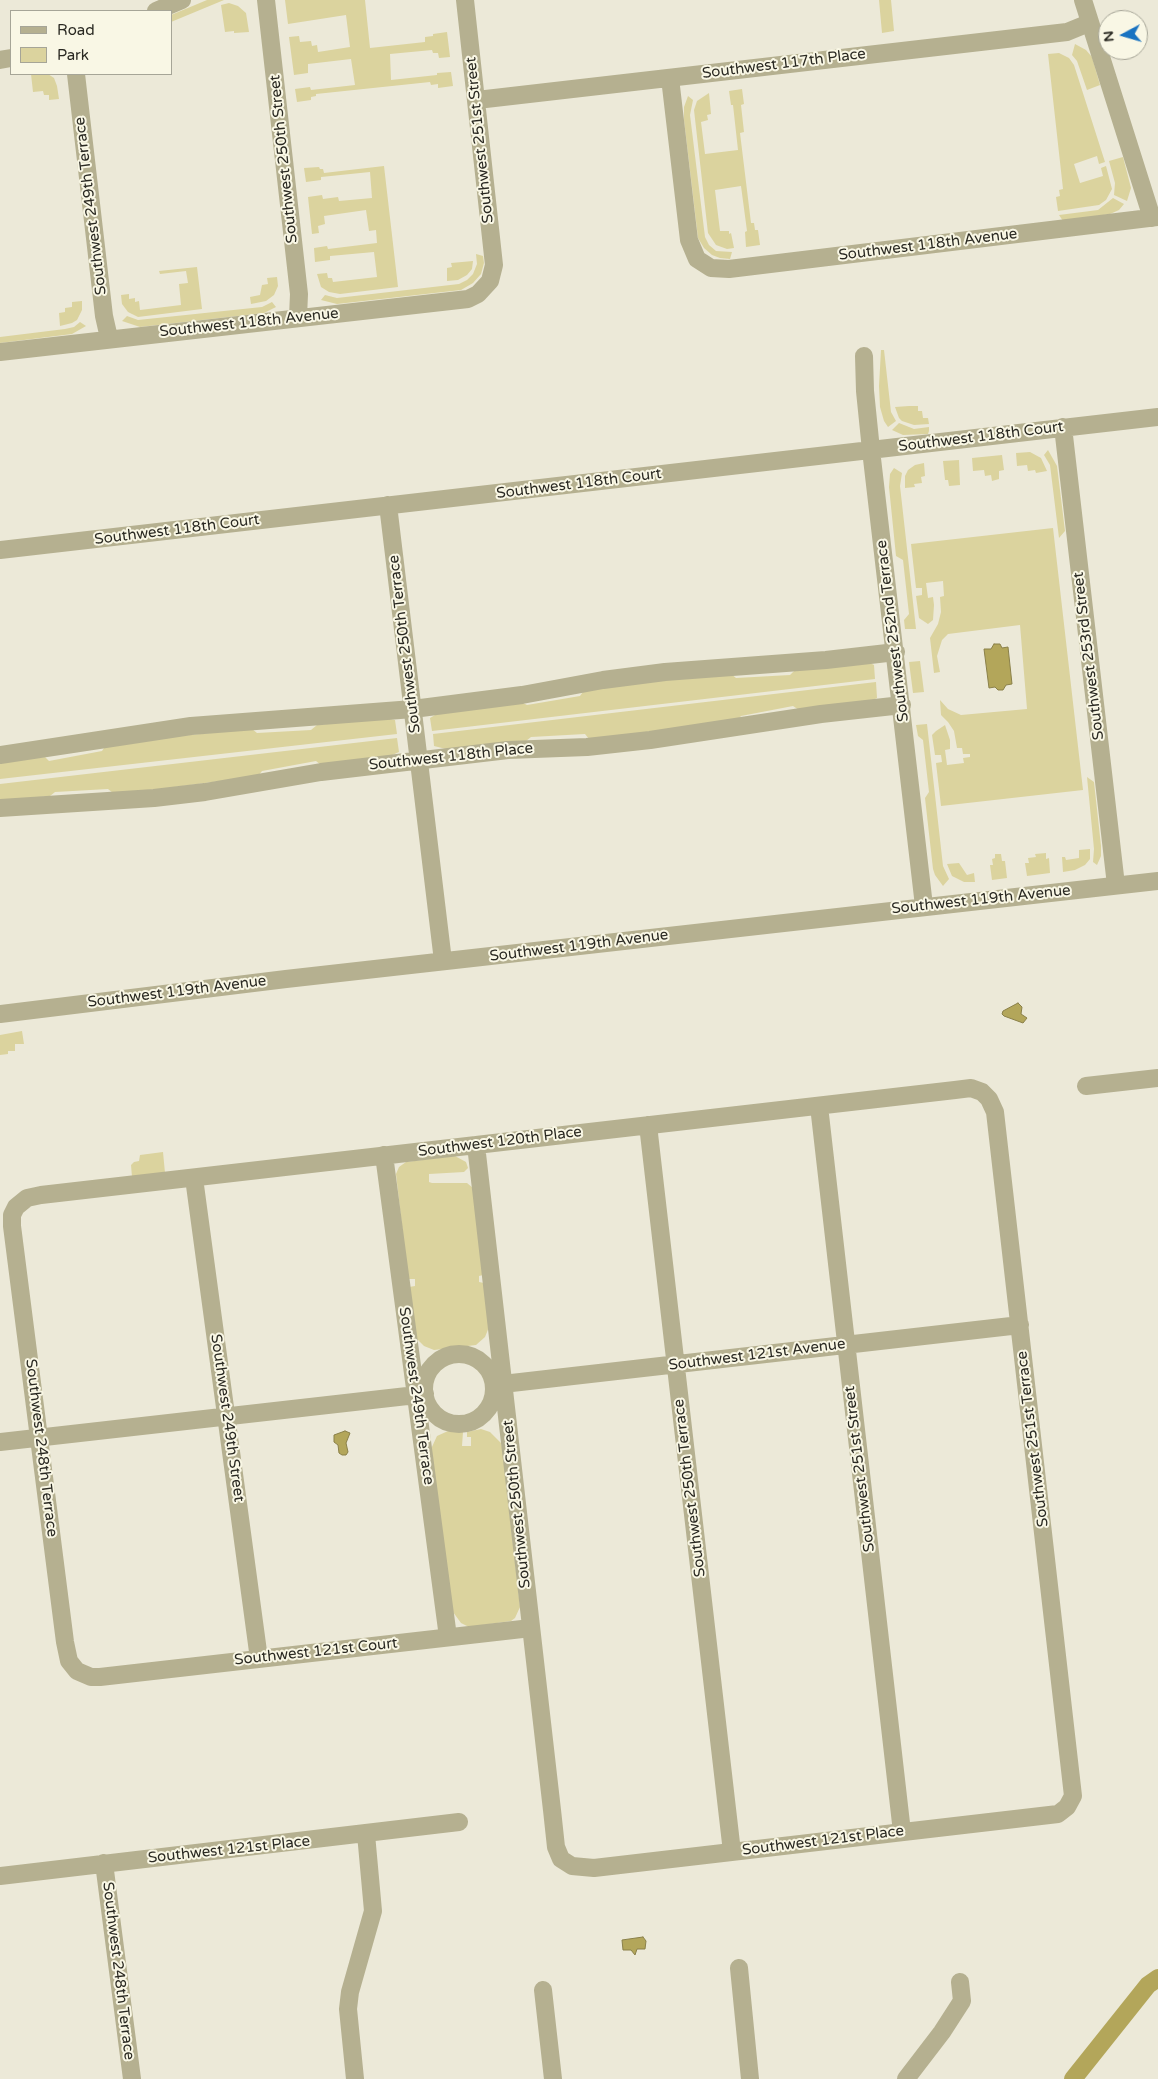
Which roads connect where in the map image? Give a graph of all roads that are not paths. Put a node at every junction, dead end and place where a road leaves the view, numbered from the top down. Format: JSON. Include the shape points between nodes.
{"nodes":[{"id":1,"x":182,"y":0,"type":"edge"},
{"id":2,"x":266,"y":0,"type":"edge"},
{"id":3,"x":465,"y":0,"type":"edge"},
{"id":4,"x":1083,"y":0,"type":"edge"},
{"id":5,"x":158,"y":10,"type":"edge"},
{"id":6,"x":1089,"y":23,"type":"junction"},
{"id":7,"x":76,"y":75,"type":"edge"},
{"id":8,"x":670,"y":78,"type":"junction"},
{"id":9,"x":477,"y":100,"type":"junction"},
{"id":10,"x":1155,"y":217,"type":"edge"},
{"id":11,"x":490,"y":281,"type":"joint"},
{"id":12,"x":298,"y":317,"type":"junction"},
{"id":13,"x":109,"y":338,"type":"junction"},
{"id":14,"x":0,"y":352,"type":"edge"},
{"id":15,"x":864,"y":356,"type":"dead end"},
{"id":16,"x":1158,"y":417,"type":"edge"},
{"id":17,"x":1063,"y":428,"type":"junction"},
{"id":18,"x":871,"y":450,"type":"junction"},
{"id":19,"x":388,"y":505,"type":"junction"},
{"id":20,"x":0,"y":550,"type":"edge"},
{"id":21,"x":896,"y":652,"type":"junction"},
{"id":22,"x":902,"y":705,"type":"junction"},
{"id":23,"x":413,"y":709,"type":"junction"},
{"id":24,"x":0,"y":755,"type":"edge"},
{"id":25,"x":419,"y":760,"type":"junction"},
{"id":26,"x":0,"y":808,"type":"edge"},
{"id":27,"x":1158,"y":881,"type":"edge"},
{"id":28,"x":1116,"y":885,"type":"junction"},
{"id":29,"x":924,"y":906,"type":"junction"},
{"id":30,"x":443,"y":961,"type":"junction"},
{"id":31,"x":0,"y":1014,"type":"edge"},
{"id":32,"x":1158,"y":1078,"type":"edge"},
{"id":33,"x":1086,"y":1086,"type":"dead end"},
{"id":34,"x":978,"y":1090,"type":"joint"},
{"id":35,"x":819,"y":1106,"type":"junction"},
{"id":36,"x":648,"y":1125,"type":"junction"},
{"id":37,"x":476,"y":1145,"type":"junction"},
{"id":38,"x":384,"y":1156,"type":"junction"},
{"id":39,"x":194,"y":1178,"type":"junction"},
{"id":40,"x":22,"y":1201,"type":"joint"},
{"id":41,"x":1020,"y":1325,"type":"junction"},
{"id":42,"x":846,"y":1345,"type":"junction"},
{"id":43,"x":676,"y":1365,"type":"junction"},
{"id":44,"x":499,"y":1384,"type":"junction"},
{"id":45,"x":420,"y":1395,"type":"junction"},
{"id":46,"x":227,"y":1416,"type":"junction"},
{"id":47,"x":39,"y":1437,"type":"junction"},
{"id":48,"x":0,"y":1442,"type":"edge"},
{"id":49,"x":531,"y":1628,"type":"junction"},
{"id":50,"x":448,"y":1637,"type":"junction"},
{"id":51,"x":259,"y":1659,"type":"junction"},
{"id":52,"x":100,"y":1677,"type":"joint"},
{"id":53,"x":1073,"y":1794,"type":"joint"},
{"id":54,"x":459,"y":1822,"type":"dead end"},
{"id":55,"x":902,"y":1832,"type":"junction"},
{"id":56,"x":366,"y":1834,"type":"junction"},
{"id":57,"x":732,"y":1852,"type":"junction"},
{"id":58,"x":562,"y":1860,"type":"joint"},
{"id":59,"x":104,"y":1863,"type":"junction"},
{"id":60,"x":0,"y":1876,"type":"edge"},
{"id":61,"x":739,"y":1968,"type":"dead end"},
{"id":62,"x":960,"y":1982,"type":"dead end"},
{"id":63,"x":543,"y":1990,"type":"dead end"},
{"id":64,"x":132,"y":2079,"type":"edge"},
{"id":65,"x":356,"y":2079,"type":"edge"},
{"id":66,"x":553,"y":2079,"type":"edge"},
{"id":67,"x":750,"y":2079,"type":"edge"},
{"id":68,"x":906,"y":2079,"type":"edge"}],
"edges":[{"from":1,"to":5,"type":"street"},
{"from":2,"to":12,"type":"street","name":"Southwest 250th Street","via":[[300,294]]},
{"from":3,"to":9,"type":"street","name":"Southwest 251st Street"},
{"from":4,"to":6,"type":"street"},
{"from":6,"to":8,"type":"street","name":"Southwest 117th Place","via":[[1067,32]]},
{"from":6,"to":10,"type":"street"},
{"from":7,"to":13,"type":"street","name":"Southwest 249th Terrace"},
{"from":8,"to":9,"type":"street","name":"Southwest 117th Place"},
{"from":8,"to":10,"type":"street","name":"Southwest 118th Avenue","via":[[688,236],[699,261],[711,268],[730,269]]},
{"from":9,"to":11,"type":"street","name":"Southwest 251st Street","via":[[479,144],[494,265]]},
{"from":11,"to":12,"type":"street","name":"Southwest 118th Avenue","via":[[468,299]]},
{"from":12,"to":13,"type":"street","name":"Southwest 118th Avenue"},
{"from":13,"to":14,"type":"street","name":"Southwest 118th Avenue"},
{"from":15,"to":18,"type":"street","name":"Southwest 252nd Terrace"},
{"from":16,"to":17,"type":"street","name":"Southwest 118th Court"},
{"from":17,"to":18,"type":"street","name":"Southwest 118th Court"},
{"from":17,"to":28,"type":"street","name":"Southwest 253rd Street"},
{"from":18,"to":19,"type":"street","name":"Southwest 118th Court"},
{"from":18,"to":21,"type":"street","name":"Southwest 252nd Terrace"},
{"from":19,"to":20,"type":"street","name":"Southwest 118th Court"},
{"from":19,"to":23,"type":"street","name":"Southwest 250th Terrace"},
{"from":21,"to":22,"type":"street","name":"Southwest 252nd Terrace"},
{"from":21,"to":23,"type":"street","via":[[666,672]]},
{"from":22,"to":25,"type":"street","name":"Southwest 118th Place","via":[[642,741]]},
{"from":22,"to":29,"type":"street","name":"Southwest 252nd Terrace"},
{"from":23,"to":24,"type":"street","via":[[191,726]]},
{"from":23,"to":25,"type":"street","name":"Southwest 250th Terrace"},
{"from":25,"to":26,"type":"street","name":"Southwest 118th Place","via":[[182,795]]},
{"from":25,"to":30,"type":"street","name":"Southwest 250th Terrace"},
{"from":27,"to":28,"type":"street","name":"Southwest 119th Avenue"},
{"from":28,"to":29,"type":"street","name":"Southwest 119th Avenue"},
{"from":29,"to":30,"type":"street","name":"Southwest 119th Avenue"},
{"from":30,"to":31,"type":"street","name":"Southwest 119th Avenue"},
{"from":32,"to":33,"type":"street"},
{"from":34,"to":35,"type":"street","name":"Southwest 120th Place"},
{"from":34,"to":41,"type":"street","name":"Southwest 251st Terrace","via":[[990,1099],[995,1112]]},
{"from":35,"to":36,"type":"street","name":"Southwest 120th Place"},
{"from":35,"to":42,"type":"street","name":"Southwest 251st Street"},
{"from":36,"to":37,"type":"street","name":"Southwest 120th Place"},
{"from":36,"to":43,"type":"street","name":"Southwest 250th Terrace"},
{"from":37,"to":38,"type":"street","name":"Southwest 120th Place"},
{"from":37,"to":44,"type":"street","name":"Southwest 250th Street"},
{"from":38,"to":39,"type":"street","name":"Southwest 120th Place"},
{"from":38,"to":45,"type":"street","name":"Southwest 249th Terrace"},
{"from":39,"to":40,"type":"street","name":"Southwest 120th Place","via":[[41,1195]]},
{"from":39,"to":46,"type":"street","name":"Southwest 249th Street"},
{"from":40,"to":47,"type":"street","name":"Southwest 248th Terrace","via":[[13,1212],[12,1226]]},
{"from":41,"to":42,"type":"street","name":"Southwest 121st Avenue"},
{"from":41,"to":53,"type":"street","name":"Southwest 251st Terrace"},
{"from":42,"to":43,"type":"street","name":"Southwest 121st Avenue"},
{"from":42,"to":55,"type":"street","name":"Southwest 251st Street"},
{"from":43,"to":44,"type":"street","name":"Southwest 121st Avenue"},
{"from":43,"to":57,"type":"street","name":"Southwest 250th Terrace"},
{"from":44,"to":45,"type":"street","via":[[483,1414],[464,1424],[438,1417]]},
{"from":44,"to":45,"type":"street","via":[[479,1360],[458,1354],[444,1357],[432,1366]]},
{"from":44,"to":49,"type":"street","name":"Southwest 250th Street"},
{"from":45,"to":46,"type":"street"},
{"from":45,"to":50,"type":"street","name":"Southwest 249th Terrace"},
{"from":46,"to":47,"type":"street"},
{"from":46,"to":51,"type":"street","name":"Southwest 249th Street"},
{"from":47,"to":48,"type":"street"},
{"from":47,"to":52,"type":"street","name":"Southwest 248th Terrace","via":[[69,1661],[81,1673]]},
{"from":49,"to":50,"type":"street","name":"Southwest 121st Court"},
{"from":49,"to":58,"type":"street","name":"Southwest 250th Street","via":[[556,1847]]},
{"from":50,"to":51,"type":"street","name":"Southwest 121st Court"},
{"from":51,"to":52,"type":"street","name":"Southwest 121st Court"},
{"from":53,"to":55,"type":"street","name":"Southwest 121st Place","via":[[1070,1803],[1058,1814]]},
{"from":54,"to":56,"type":"street","name":"Southwest 121st Place"},
{"from":55,"to":57,"type":"street","name":"Southwest 121st Place"},
{"from":56,"to":59,"type":"street","name":"Southwest 121st Place"},
{"from":56,"to":65,"type":"street","via":[[373,1911],[348,2010]]},
{"from":57,"to":58,"type":"street","name":"Southwest 121st Place","via":[[594,1868],[572,1866]]},
{"from":59,"to":60,"type":"street","name":"Southwest 121st Place"},
{"from":59,"to":64,"type":"street","name":"Southwest 248th Terrace"},
{"from":61,"to":67,"type":"street"},
{"from":62,"to":68,"type":"street","via":[[962,2001]]},
{"from":63,"to":66,"type":"street"}]}
